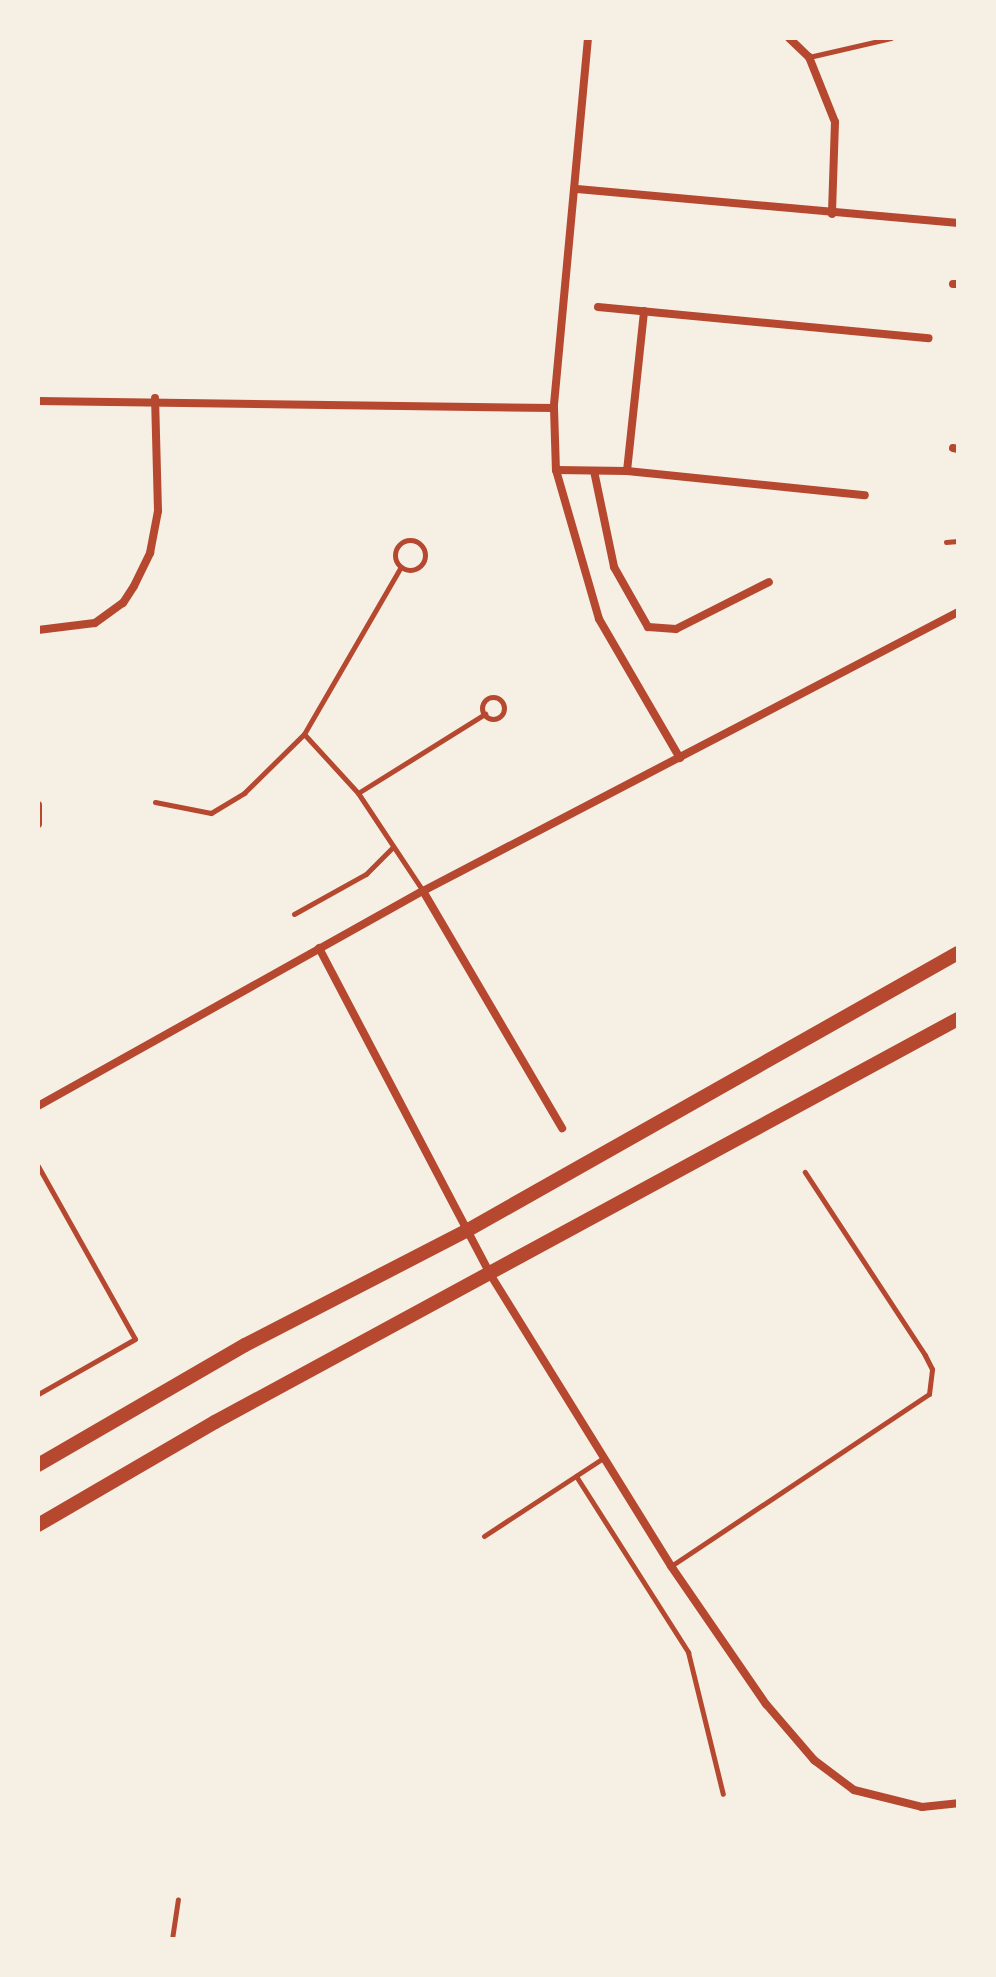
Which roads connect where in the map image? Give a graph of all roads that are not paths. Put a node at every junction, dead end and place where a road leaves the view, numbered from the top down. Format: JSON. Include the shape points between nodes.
{"nodes":[{"id":1,"x":588,"y":38,"type":"edge"},
{"id":2,"x":789,"y":38,"type":"edge"},
{"id":3,"x":891,"y":38,"type":"edge"},
{"id":4,"x":809,"y":57,"type":"junction"},
{"id":5,"x":577,"y":189,"type":"junction"},
{"id":6,"x":832,"y":214,"type":"junction"},
{"id":7,"x":958,"y":223,"type":"edge"},
{"id":8,"x":598,"y":307,"type":"dead end"},
{"id":9,"x":644,"y":311,"type":"junction"},
{"id":10,"x":929,"y":338,"type":"dead end"},
{"id":11,"x":155,"y":398,"type":"junction"},
{"id":12,"x":38,"y":401,"type":"edge"},
{"id":13,"x":554,"y":408,"type":"junction"},
{"id":14,"x":556,"y":470,"type":"junction"},
{"id":15,"x":594,"y":471,"type":"junction"},
{"id":16,"x":627,"y":471,"type":"junction"},
{"id":17,"x":865,"y":495,"type":"dead end"},
{"id":18,"x":958,"y":541,"type":"edge"},
{"id":19,"x":946,"y":542,"type":"dead end"},
{"id":20,"x":401,"y":567,"type":"junction"},
{"id":21,"x":769,"y":582,"type":"dead end"},
{"id":22,"x":958,"y":612,"type":"edge"},
{"id":23,"x":38,"y":630,"type":"edge"},
{"id":24,"x":485,"y":714,"type":"junction"},
{"id":25,"x":304,"y":734,"type":"junction"},
{"id":26,"x":680,"y":758,"type":"junction"},
{"id":27,"x":358,"y":793,"type":"junction"},
{"id":28,"x":155,"y":802,"type":"dead end"},
{"id":29,"x":38,"y":805,"type":"edge"},
{"id":30,"x":38,"y":824,"type":"edge"},
{"id":31,"x":392,"y":848,"type":"junction"},
{"id":32,"x":423,"y":891,"type":"junction"},
{"id":33,"x":294,"y":914,"type":"dead end"},
{"id":34,"x":319,"y":948,"type":"junction"},
{"id":35,"x":958,"y":953,"type":"edge"},
{"id":36,"x":958,"y":1019,"type":"edge"},
{"id":37,"x":38,"y":1106,"type":"edge"},
{"id":38,"x":562,"y":1128,"type":"dead end"},
{"id":39,"x":38,"y":1166,"type":"edge"},
{"id":40,"x":805,"y":1172,"type":"dead end"},
{"id":41,"x":468,"y":1230,"type":"junction"},
{"id":42,"x":490,"y":1274,"type":"junction"},
{"id":43,"x":38,"y":1394,"type":"edge"},
{"id":44,"x":604,"y":1458,"type":"junction"},
{"id":45,"x":38,"y":1465,"type":"edge"},
{"id":46,"x":576,"y":1476,"type":"junction"},
{"id":47,"x":38,"y":1525,"type":"edge"},
{"id":48,"x":484,"y":1536,"type":"dead end"},
{"id":49,"x":671,"y":1566,"type":"junction"},
{"id":50,"x":723,"y":1794,"type":"dead end"},
{"id":51,"x":958,"y":1803,"type":"edge"},
{"id":52,"x":178,"y":1899,"type":"dead end"},
{"id":53,"x":172,"y":1939,"type":"edge"}],
"edges":[{"from":1,"to":5,"type":"street"},
{"from":2,"to":4,"type":"street"},
{"from":3,"to":4,"type":"lane"},
{"from":4,"to":6,"type":"street","via":[[835,122]]},
{"from":5,"to":6,"type":"street"},
{"from":5,"to":13,"type":"street"},
{"from":6,"to":7,"type":"street"},
{"from":8,"to":9,"type":"street"},
{"from":9,"to":10,"type":"street"},
{"from":9,"to":16,"type":"street"},
{"from":11,"to":12,"type":"street"},
{"from":11,"to":13,"type":"street"},
{"from":11,"to":23,"type":"street","via":[[158,511],[150,553],[134,586],[123,603],[95,623]]},
{"from":13,"to":14,"type":"street"},
{"from":14,"to":15,"type":"street"},
{"from":14,"to":26,"type":"street","via":[[599,619]]},
{"from":15,"to":16,"type":"street"},
{"from":15,"to":21,"type":"street","via":[[614,567],[648,627],[676,629]]},
{"from":16,"to":17,"type":"street"},
{"from":18,"to":19,"type":"lane"},
{"from":20,"to":20,"type":"lane","via":[[412,570],[422,564],[425,552],[418,542],[407,539],[397,546],[394,557]]},
{"from":20,"to":25,"type":"lane"},
{"from":22,"to":26,"type":"street"},
{"from":24,"to":24,"type":"lane","via":[[499,717],[503,704],[487,699]]},
{"from":24,"to":27,"type":"lane"},
{"from":25,"to":27,"type":"lane"},
{"from":25,"to":28,"type":"lane","via":[[223,808],[211,813]]},
{"from":26,"to":32,"type":"street"},
{"from":27,"to":31,"type":"lane"},
{"from":29,"to":30,"type":"street"},
{"from":31,"to":32,"type":"lane"},
{"from":31,"to":33,"type":"lane","via":[[366,874]]},
{"from":32,"to":34,"type":"street"},
{"from":32,"to":38,"type":"street"},
{"from":34,"to":37,"type":"street"},
{"from":34,"to":41,"type":"street"},
{"from":35,"to":41,"type":"main road"},
{"from":36,"to":42,"type":"main road"},
{"from":39,"to":43,"type":"lane","via":[[135,1339]]},
{"from":40,"to":49,"type":"lane","via":[[925,1355],[932,1369],[929,1394]]},
{"from":41,"to":42,"type":"street"},
{"from":41,"to":45,"type":"main road","via":[[245,1345]]},
{"from":42,"to":44,"type":"street"},
{"from":42,"to":47,"type":"main road","via":[[215,1422]]},
{"from":44,"to":46,"type":"lane"},
{"from":44,"to":49,"type":"street"},
{"from":46,"to":48,"type":"lane"},
{"from":46,"to":50,"type":"lane","via":[[688,1652]]},
{"from":49,"to":51,"type":"street","via":[[766,1704],[823,1767],[854,1790],[891,1802],[922,1807]]},
{"from":52,"to":53,"type":"lane"}]}
